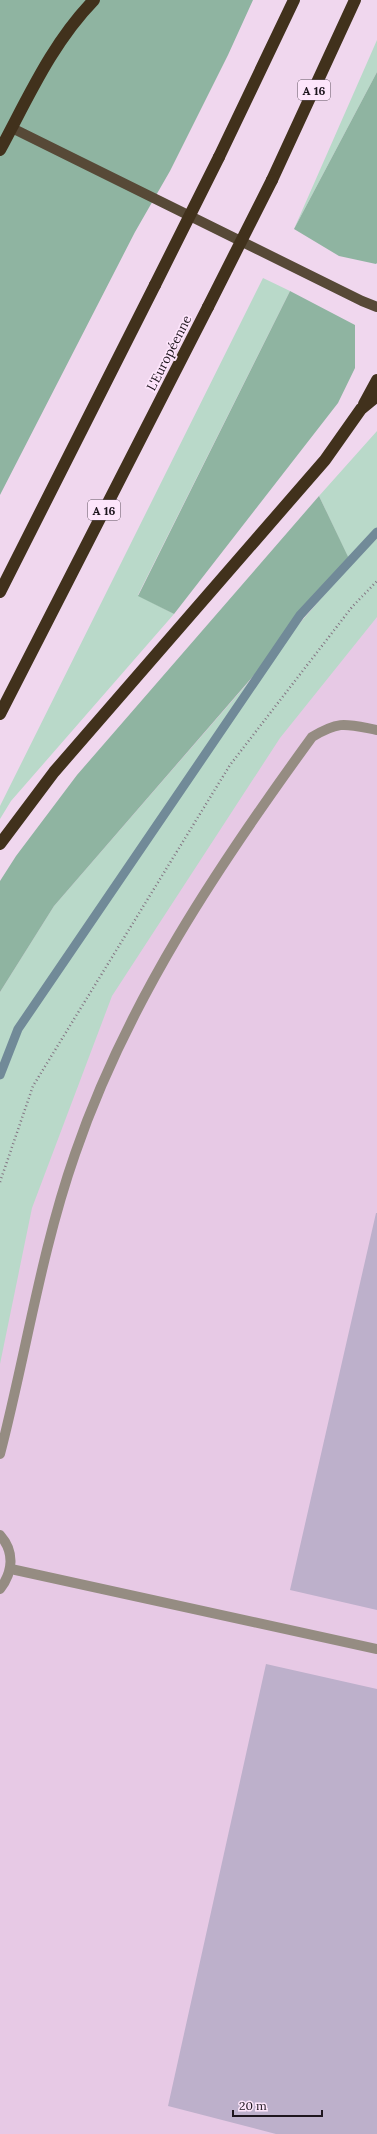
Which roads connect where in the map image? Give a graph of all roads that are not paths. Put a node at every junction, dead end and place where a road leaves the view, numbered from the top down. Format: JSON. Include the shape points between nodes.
{"nodes":[{"id":1,"x":94,"y":0,"type":"edge"},
{"id":2,"x":294,"y":0,"type":"edge"},
{"id":3,"x":355,"y":0,"type":"edge"},
{"id":4,"x":12,"y":128,"type":"junction"},
{"id":5,"x":0,"y":150,"type":"edge"},
{"id":6,"x":362,"y":301,"type":"junction"},
{"id":7,"x":377,"y":307,"type":"edge"},
{"id":8,"x":377,"y":313,"type":"edge"},
{"id":9,"x":377,"y":380,"type":"edge"},
{"id":10,"x":377,"y":396,"type":"edge"},
{"id":11,"x":361,"y":409,"type":"junction"},
{"id":12,"x":0,"y":592,"type":"edge"},
{"id":13,"x":0,"y":714,"type":"edge"},
{"id":14,"x":377,"y":730,"type":"edge"},
{"id":15,"x":0,"y":844,"type":"edge"},
{"id":16,"x":0,"y":1454,"type":"edge"},
{"id":17,"x":0,"y":1535,"type":"edge"},
{"id":18,"x":11,"y":1569,"type":"junction"},
{"id":19,"x":0,"y":1590,"type":"edge"},
{"id":20,"x":377,"y":1649,"type":"edge"}],
"edges":[{"from":1,"to":4,"type":"highway","via":[[71,24],[56,46]]},
{"from":2,"to":12,"type":"highway","bridge":true,"via":[[219,157]]},
{"from":3,"to":13,"type":"highway","name":"L'Européenne","number":"A 16","bridge":true,"via":[[272,180]]},
{"from":4,"to":5,"type":"highway"},
{"from":4,"to":6,"type":"main road"},
{"from":6,"to":7,"type":"main road"},
{"from":6,"to":8,"type":"main road"},
{"from":9,"to":11,"type":"highway"},
{"from":10,"to":11,"type":"highway"},
{"from":11,"to":15,"type":"highway","via":[[325,460],[54,772]]},
{"from":14,"to":16,"type":"lane","via":[[344,723],[328,727],[312,737],[239,840],[188,918],[126,1032],[91,1107],[62,1192]]},
{"from":17,"to":18,"type":"lane","via":[[8,1545]]},
{"from":18,"to":19,"type":"lane"},
{"from":18,"to":20,"type":"lane"}]}
